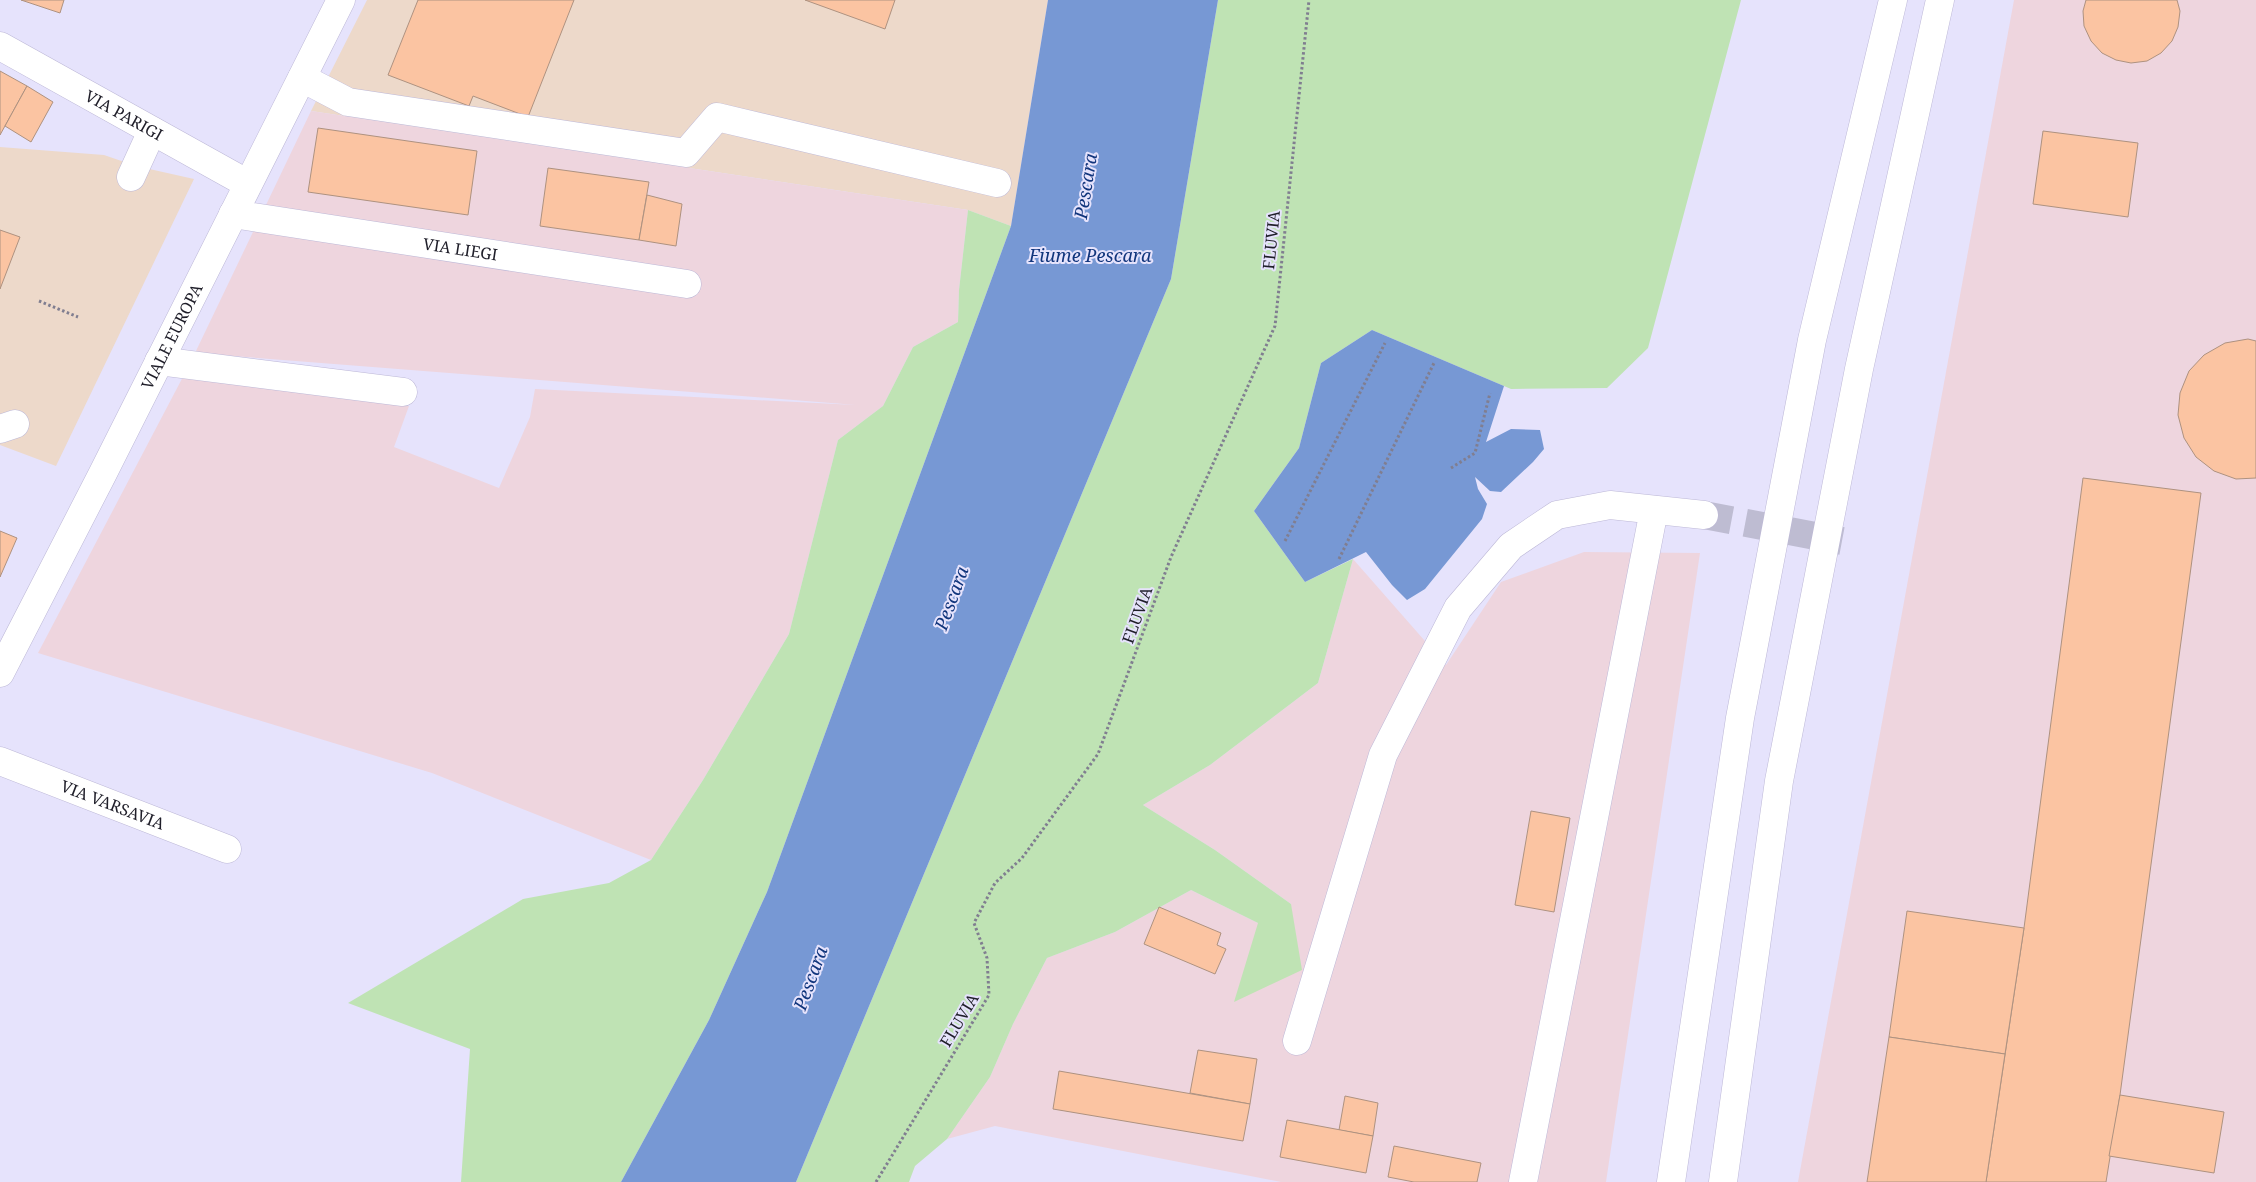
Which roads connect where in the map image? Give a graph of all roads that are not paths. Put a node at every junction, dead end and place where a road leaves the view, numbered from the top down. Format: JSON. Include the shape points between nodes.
{"nodes":[{"id":1,"x":341,"y":0,"type":"edge"},
{"id":2,"x":1893,"y":0,"type":"edge"},
{"id":3,"x":1940,"y":0,"type":"edge"},
{"id":4,"x":0,"y":46,"type":"edge"},
{"id":5,"x":302,"y":78,"type":"junction"},
{"id":6,"x":152,"y":130,"type":"junction"},
{"id":7,"x":130,"y":177,"type":"dead end"},
{"id":8,"x":997,"y":182,"type":"dead end"},
{"id":9,"x":248,"y":184,"type":"junction"},
{"id":10,"x":233,"y":214,"type":"junction"},
{"id":11,"x":687,"y":284,"type":"dead end"},
{"id":12,"x":159,"y":361,"type":"junction"},
{"id":13,"x":403,"y":392,"type":"dead end"},
{"id":14,"x":1654,"y":510,"type":"junction"},
{"id":15,"x":1704,"y":515,"type":"tunnel mouth"},
{"id":16,"x":0,"y":673,"type":"edge"},
{"id":17,"x":0,"y":761,"type":"edge"},
{"id":18,"x":227,"y":849,"type":"dead end"},
{"id":19,"x":1297,"y":1042,"type":"dead end"},
{"id":20,"x":1523,"y":1182,"type":"edge"},
{"id":21,"x":1671,"y":1182,"type":"edge"},
{"id":22,"x":1723,"y":1182,"type":"edge"}],
"edges":[{"from":1,"to":5,"type":"main road","name":"VIALE EUROPA"},
{"from":2,"to":21,"type":"main road","via":[[1812,340],[1740,718]]},
{"from":3,"to":22,"type":"main road","via":[[1859,369],[1779,781]]},
{"from":4,"to":6,"type":"main road","name":"VIA PARIGI"},
{"from":5,"to":8,"type":"main road","via":[[348,102],[686,153],[717,117]]},
{"from":5,"to":9,"type":"main road","name":"VIALE EUROPA"},
{"from":6,"to":7,"type":"main road"},
{"from":6,"to":9,"type":"main road","name":"VIA PARIGI"},
{"from":9,"to":10,"type":"main road","name":"VIALE EUROPA"},
{"from":10,"to":11,"type":"main road","name":"VIA LIEGI"},
{"from":10,"to":12,"type":"main road","name":"VIALE EUROPA"},
{"from":12,"to":13,"type":"main road"},
{"from":12,"to":16,"type":"main road","name":"VIALE EUROPA"},
{"from":14,"to":15,"type":"main road"},
{"from":14,"to":19,"type":"main road","via":[[1610,506],[1557,515],[1511,546],[1458,608],[1383,755]]},
{"from":14,"to":20,"type":"main road"},
{"from":17,"to":18,"type":"main road","name":"VIA VARSAVIA"}]}
